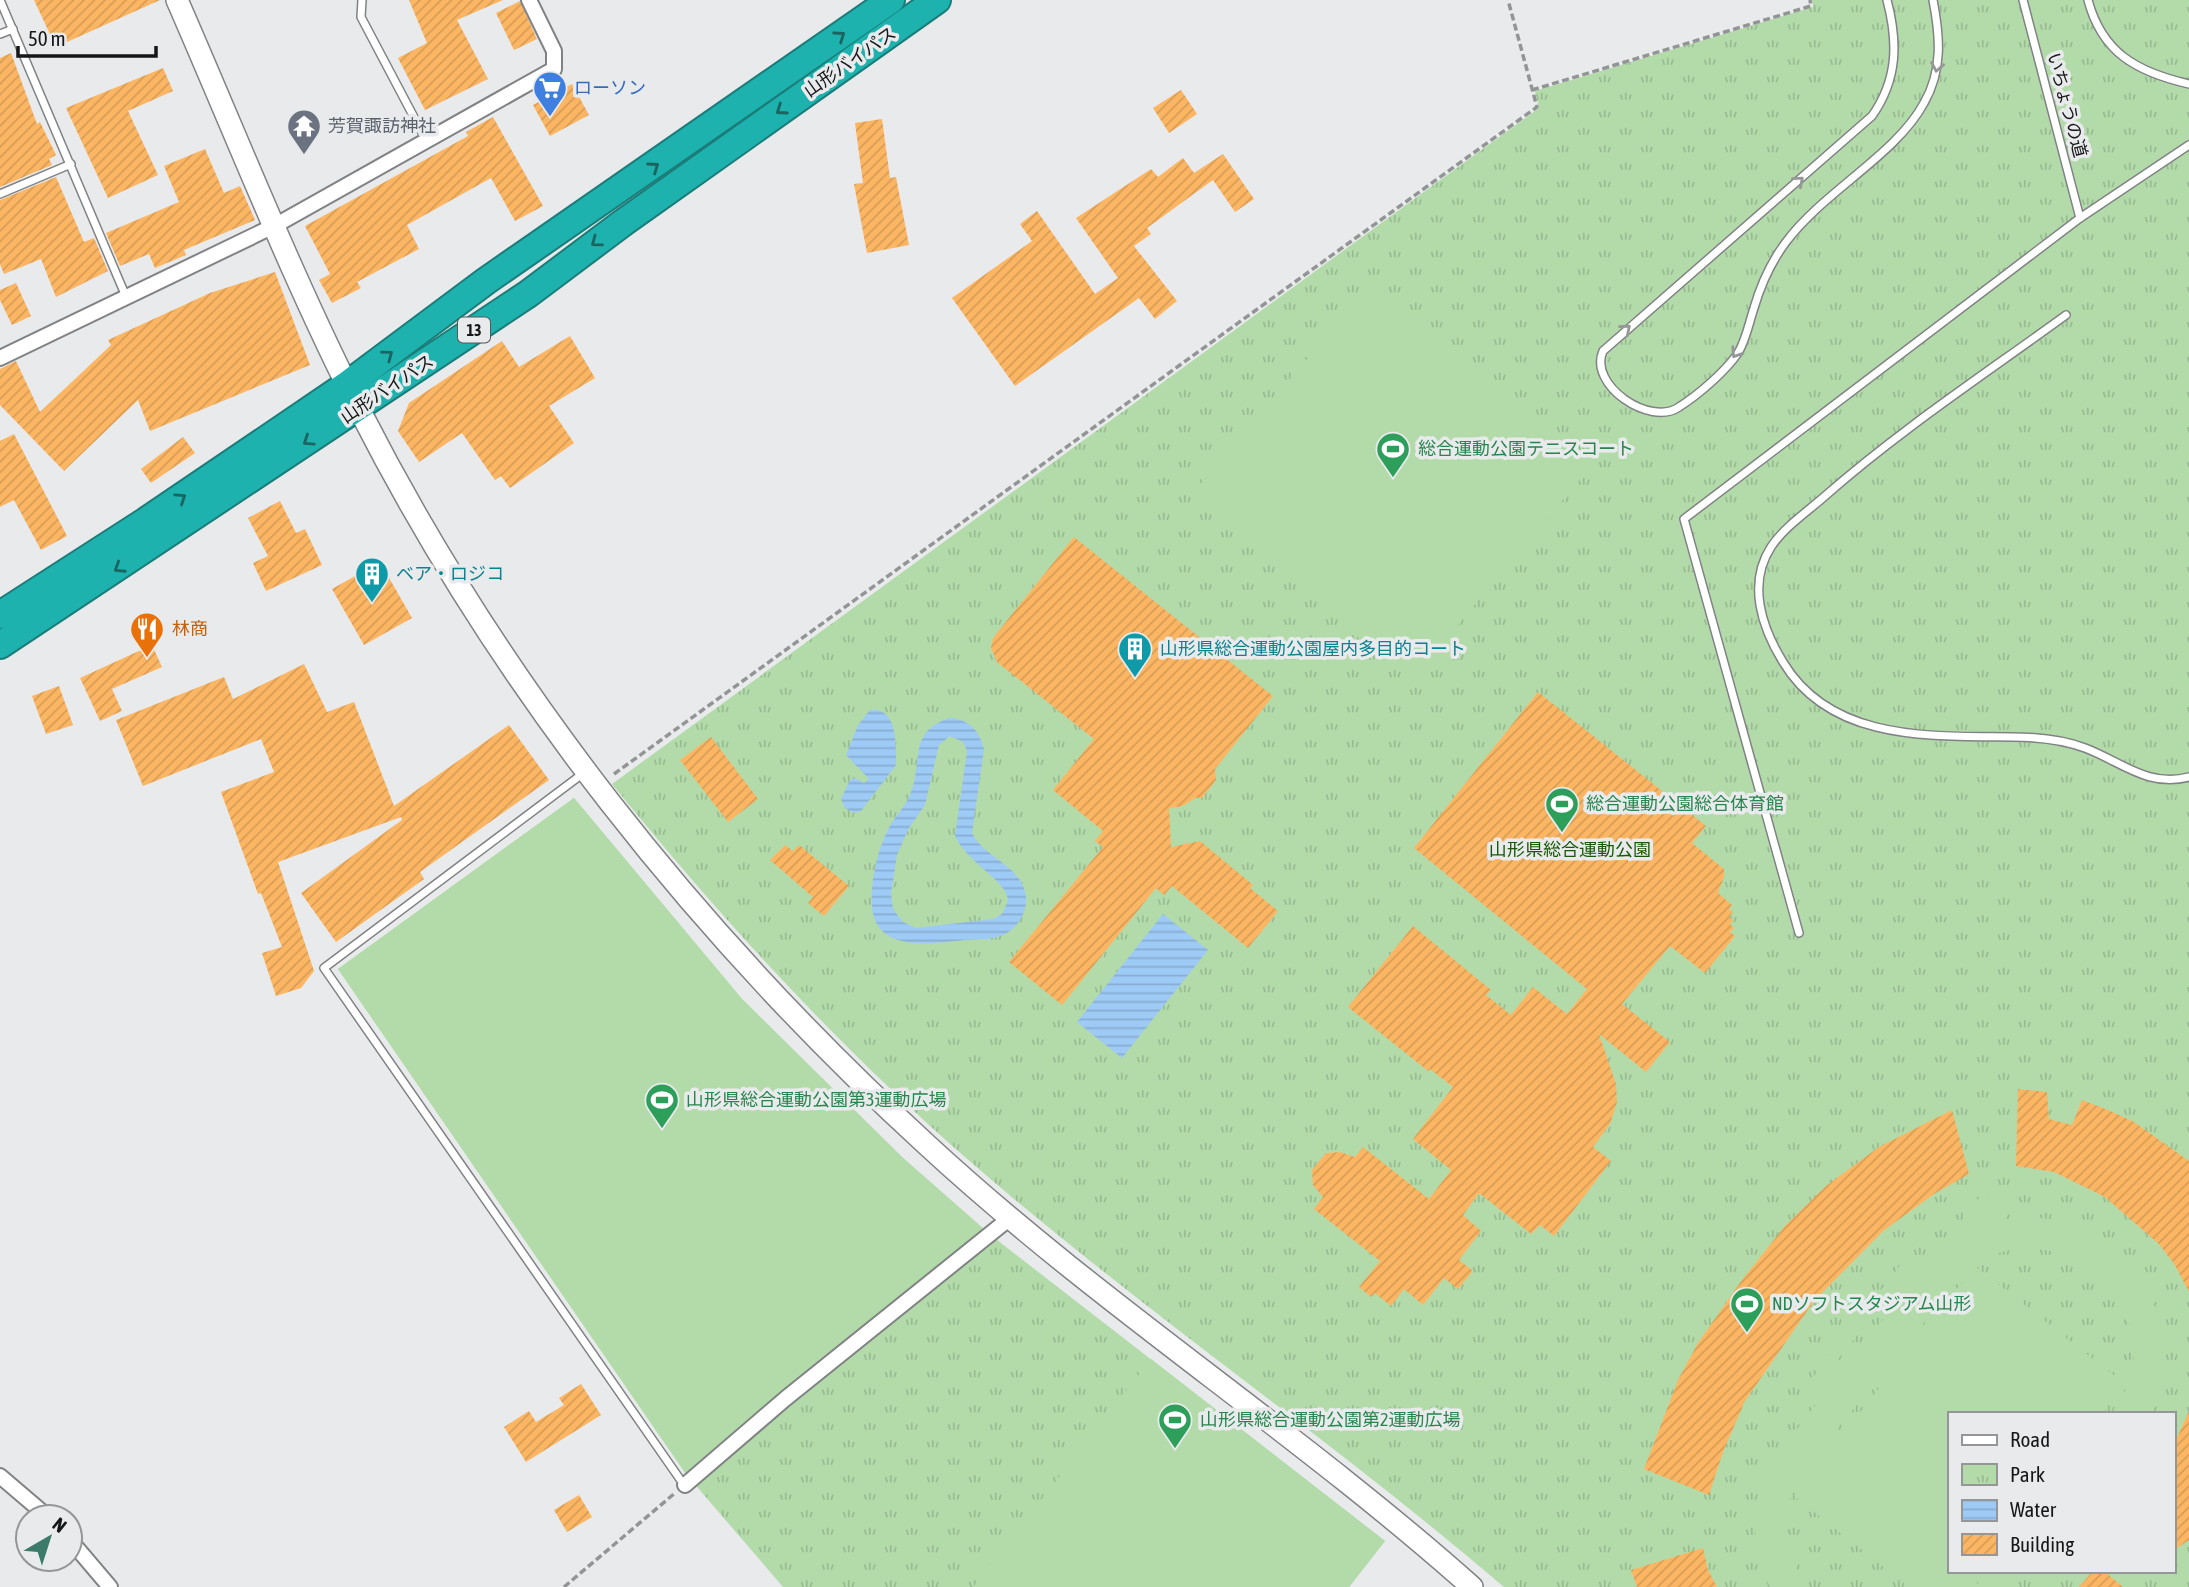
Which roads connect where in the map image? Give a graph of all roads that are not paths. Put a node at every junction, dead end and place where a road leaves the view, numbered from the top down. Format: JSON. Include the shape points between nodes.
{"nodes":[{"id":1,"x":1,"y":0,"type":"edge"},
{"id":2,"x":177,"y":0,"type":"edge"},
{"id":3,"x":362,"y":0,"type":"edge"},
{"id":4,"x":529,"y":0,"type":"edge"},
{"id":5,"x":891,"y":0,"type":"edge"},
{"id":6,"x":937,"y":0,"type":"edge"},
{"id":7,"x":1887,"y":0,"type":"edge"},
{"id":8,"x":1933,"y":0,"type":"edge"},
{"id":9,"x":2023,"y":0,"type":"edge"},
{"id":10,"x":2088,"y":0,"type":"edge"},
{"id":11,"x":13,"y":29,"type":"junction"},
{"id":12,"x":0,"y":34,"type":"edge"},
{"id":13,"x":2189,"y":84,"type":"edge"},
{"id":14,"x":427,"y":142,"type":"junction"},
{"id":15,"x":2189,"y":145,"type":"edge"},
{"id":16,"x":71,"y":164,"type":"junction"},
{"id":17,"x":0,"y":194,"type":"edge"},
{"id":18,"x":2080,"y":218,"type":"junction"},
{"id":19,"x":276,"y":225,"type":"junction"},
{"id":20,"x":128,"y":299,"type":"junction"},
{"id":21,"x":2066,"y":315,"type":"dead end"},
{"id":22,"x":0,"y":358,"type":"edge"},
{"id":23,"x":353,"y":396,"type":"junction"},
{"id":24,"x":0,"y":615,"type":"edge"},
{"id":25,"x":0,"y":645,"type":"edge"},
{"id":26,"x":2189,"y":777,"type":"edge"},
{"id":27,"x":592,"y":778,"type":"junction"},
{"id":28,"x":1799,"y":933,"type":"dead end"},
{"id":29,"x":1010,"y":1218,"type":"junction"},
{"id":30,"x":0,"y":1476,"type":"edge"},
{"id":31,"x":685,"y":1485,"type":"joint"},
{"id":32,"x":32,"y":1503,"type":"edge"},
{"id":33,"x":84,"y":1556,"type":"edge"},
{"id":34,"x":110,"y":1587,"type":"edge"},
{"id":35,"x":1472,"y":1587,"type":"edge"}],
"edges":[{"from":1,"to":11,"type":"lane"},
{"from":2,"to":19,"type":"street"},
{"from":3,"to":14,"type":"lane","via":[[361,17]]},
{"from":4,"to":14,"type":"street","via":[[554,51],[554,69]]},
{"from":23,"to":5,"type":"highway","name":"山形バイパス","number":"13","one_way":true,"via":[[486,281]]},
{"from":6,"to":23,"type":"highway","name":"山形バイパス","number":"13","one_way":true,"via":[[528,294]]},
{"from":8,"to":7,"type":"lane","one_way":true,"via":[[1939,31],[1937,72],[1912,121],[1826,198],[1785,243],[1759,290],[1741,346],[1728,364],[1678,408],[1667,413],[1643,410],[1603,375],[1603,351],[1872,116],[1890,81],[1896,54]]},
{"from":9,"to":18,"type":"lane","name":"いちょうの道"},
{"from":10,"to":13,"type":"lane","via":[[2095,25],[2113,50],[2139,67]]},
{"from":11,"to":12,"type":"lane"},
{"from":11,"to":16,"type":"lane"},
{"from":14,"to":19,"type":"street"},
{"from":15,"to":18,"type":"lane"},
{"from":16,"to":17,"type":"lane"},
{"from":16,"to":20,"type":"lane"},
{"from":18,"to":28,"type":"lane","via":[[1684,519]]},
{"from":19,"to":20,"type":"street"},
{"from":19,"to":23,"type":"street","via":[[310,312]]},
{"from":20,"to":22,"type":"street"},
{"from":21,"to":26,"type":"lane","via":[[1858,467],[1793,524],[1770,548],[1759,579],[1759,612],[1781,659],[1807,692],[1860,724],[1891,732],[2046,737],[2086,748],[2154,779]]},
{"from":24,"to":23,"type":"highway","name":"山形バイパス","number":"13","one_way":true},
{"from":23,"to":25,"type":"highway","name":"山形バイパス","number":"13","one_way":true},
{"from":23,"to":27,"type":"street","via":[[414,511],[505,658]]},
{"from":27,"to":29,"type":"street","via":[[648,852],[771,993],[865,1088]]},
{"from":27,"to":31,"type":"lane","via":[[324,968]]},
{"from":29,"to":31,"type":"street"},
{"from":29,"to":35,"type":"street","via":[[1134,1320],[1401,1523]]},
{"from":30,"to":32,"type":"street"},
{"from":33,"to":34,"type":"street"}]}
